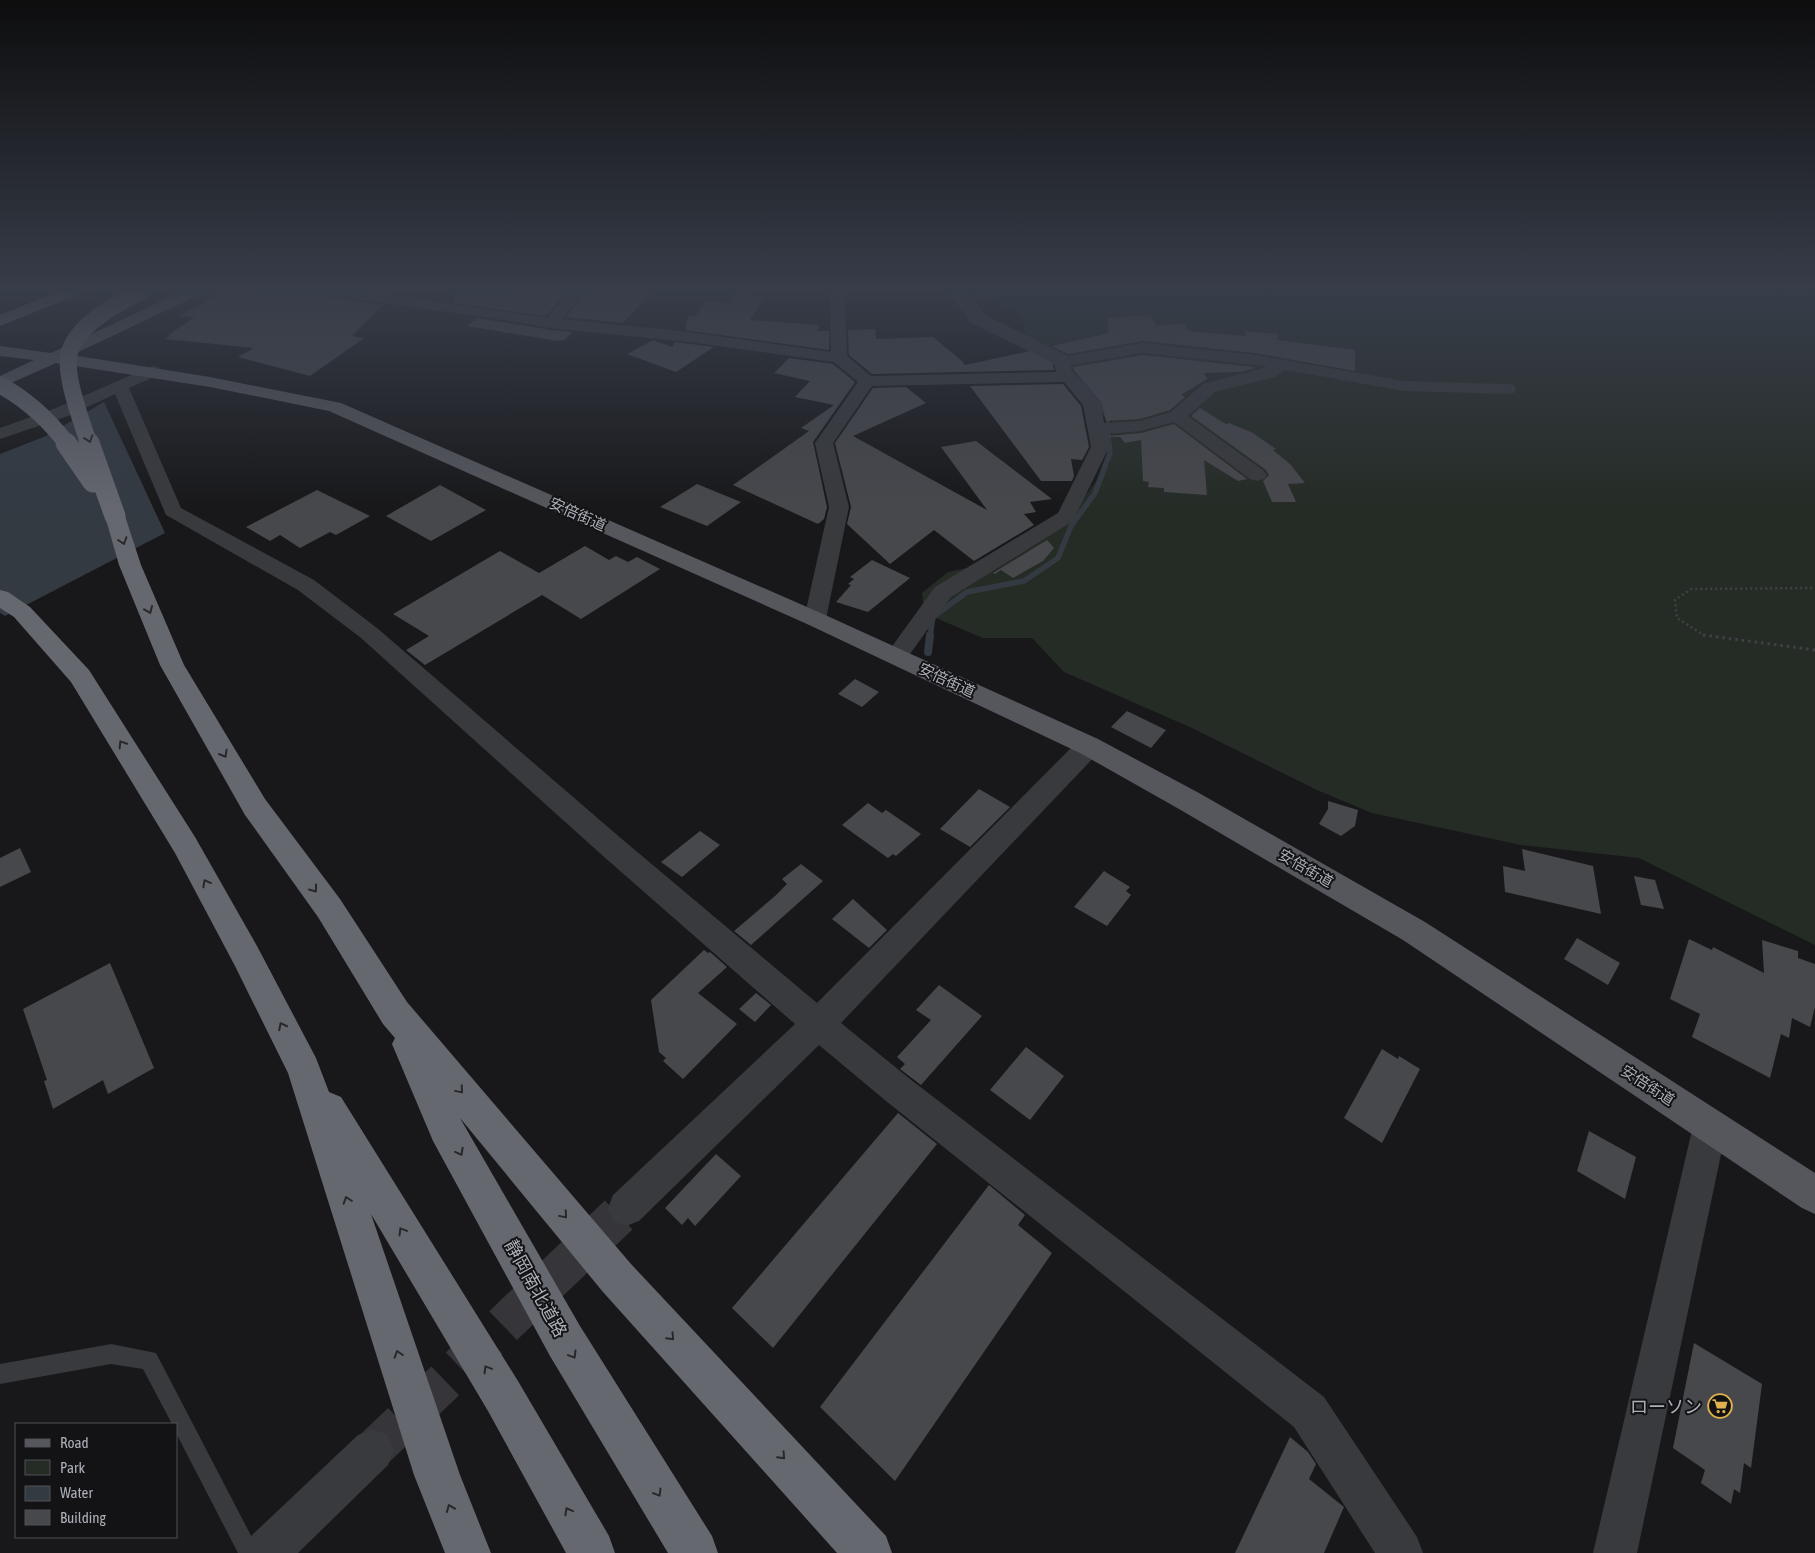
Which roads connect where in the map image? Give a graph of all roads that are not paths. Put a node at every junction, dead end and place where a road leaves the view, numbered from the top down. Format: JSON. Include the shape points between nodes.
{"nodes":[{"id":1,"x":44,"y":362,"type":"edge"},
{"id":2,"x":68,"y":362,"type":"edge"},
{"id":3,"x":87,"y":362,"type":"edge"},
{"id":4,"x":844,"y":362,"type":"edge"},
{"id":5,"x":1063,"y":362,"type":"edge"},
{"id":6,"x":1085,"y":362,"type":"edge"},
{"id":7,"x":1270,"y":362,"type":"edge"},
{"id":8,"x":1283,"y":364,"type":"junction"},
{"id":9,"x":1065,"y":369,"type":"junction"},
{"id":10,"x":152,"y":371,"type":"junction"},
{"id":11,"x":867,"y":381,"type":"junction"},
{"id":12,"x":0,"y":384,"type":"edge"},
{"id":13,"x":120,"y":387,"type":"junction"},
{"id":14,"x":1508,"y":389,"type":"dead end"},
{"id":15,"x":1178,"y":416,"type":"junction"},
{"id":16,"x":1098,"y":429,"type":"junction"},
{"id":17,"x":0,"y":434,"type":"edge"},
{"id":18,"x":1257,"y":475,"type":"dead end"},
{"id":19,"x":115,"y":516,"type":"junction"},
{"id":20,"x":11,"y":605,"type":"edge"},
{"id":21,"x":815,"y":619,"type":"junction"},
{"id":22,"x":897,"y":656,"type":"junction"},
{"id":23,"x":1089,"y":746,"type":"junction"},
{"id":24,"x":395,"y":1013,"type":"junction"},
{"id":25,"x":818,"y":1024,"type":"junction"},
{"id":26,"x":304,"y":1070,"type":"junction"},
{"id":27,"x":1710,"y":1126,"type":"junction"},
{"id":28,"x":1815,"y":1195,"type":"edge"},
{"id":29,"x":626,"y":1208,"type":"tunnel mouth"},
{"id":30,"x":0,"y":1374,"type":"edge"},
{"id":31,"x":373,"y":1450,"type":"tunnel mouth"},
{"id":32,"x":249,"y":1553,"type":"edge"},
{"id":33,"x":266,"y":1553,"type":"edge"},
{"id":34,"x":468,"y":1553,"type":"edge"},
{"id":35,"x":592,"y":1553,"type":"edge"},
{"id":36,"x":695,"y":1553,"type":"edge"},
{"id":37,"x":869,"y":1553,"type":"edge"},
{"id":38,"x":1401,"y":1553,"type":"edge"},
{"id":39,"x":1615,"y":1553,"type":"edge"}],
"edges":[{"from":1,"to":12,"type":"main road"},
{"from":2,"to":19,"type":"highway","one_way":true,"bridge":true,"via":[[72,392]]},
{"from":3,"to":10,"type":"main road","name":"安倍街道"},
{"from":4,"to":11,"type":"street"},
{"from":5,"to":9,"type":"street"},
{"from":6,"to":9,"type":"street"},
{"from":7,"to":8,"type":"street"},
{"from":8,"to":14,"type":"street","via":[[1404,386]]},
{"from":8,"to":15,"type":"street","via":[[1269,373],[1209,388]]},
{"from":9,"to":11,"type":"street"},
{"from":9,"to":16,"type":"street","via":[[1092,404]]},
{"from":10,"to":13,"type":"street"},
{"from":10,"to":21,"type":"main road","name":"安倍街道","via":[[335,407]]},
{"from":11,"to":21,"type":"street","via":[[824,443],[839,507]]},
{"from":12,"to":19,"type":"highway","bridge":true,"via":[[48,421],[76,456]]},
{"from":13,"to":17,"type":"street"},
{"from":13,"to":25,"type":"street","via":[[173,511],[306,585],[369,633]]},
{"from":15,"to":16,"type":"street","via":[[1141,426]]},
{"from":15,"to":18,"type":"street"},
{"from":16,"to":22,"type":"street","via":[[1100,447],[1066,517],[943,592]]},
{"from":19,"to":24,"type":"highway","one_way":true,"via":[[130,565],[172,666],[255,807],[328,908]]},
{"from":26,"to":20,"type":"highway","one_way":true,"via":[[185,845],[80,676]]},
{"from":21,"to":22,"type":"main road","name":"安倍街道"},
{"from":22,"to":23,"type":"main road","name":"安倍街道"},
{"from":23,"to":25,"type":"street"},
{"from":23,"to":27,"type":"main road","name":"安倍街道","via":[[1414,931]]},
{"from":24,"to":36,"type":"highway","name":"静岡南北道路","one_way":true,"via":[[446,1128],[565,1341]]},
{"from":24,"to":37,"type":"highway","one_way":true,"via":[[617,1278]]},
{"from":25,"to":29,"type":"street"},
{"from":25,"to":38,"type":"street","via":[[1309,1412]]},
{"from":34,"to":26,"type":"highway","one_way":true,"via":[[437,1475]]},
{"from":35,"to":26,"type":"highway","one_way":true,"via":[[503,1396]]},
{"from":27,"to":28,"type":"main road","name":"安倍街道"},
{"from":27,"to":39,"type":"street"},
{"from":30,"to":32,"type":"lane","via":[[111,1354],[149,1360]]},
{"from":31,"to":33,"type":"street"}]}
